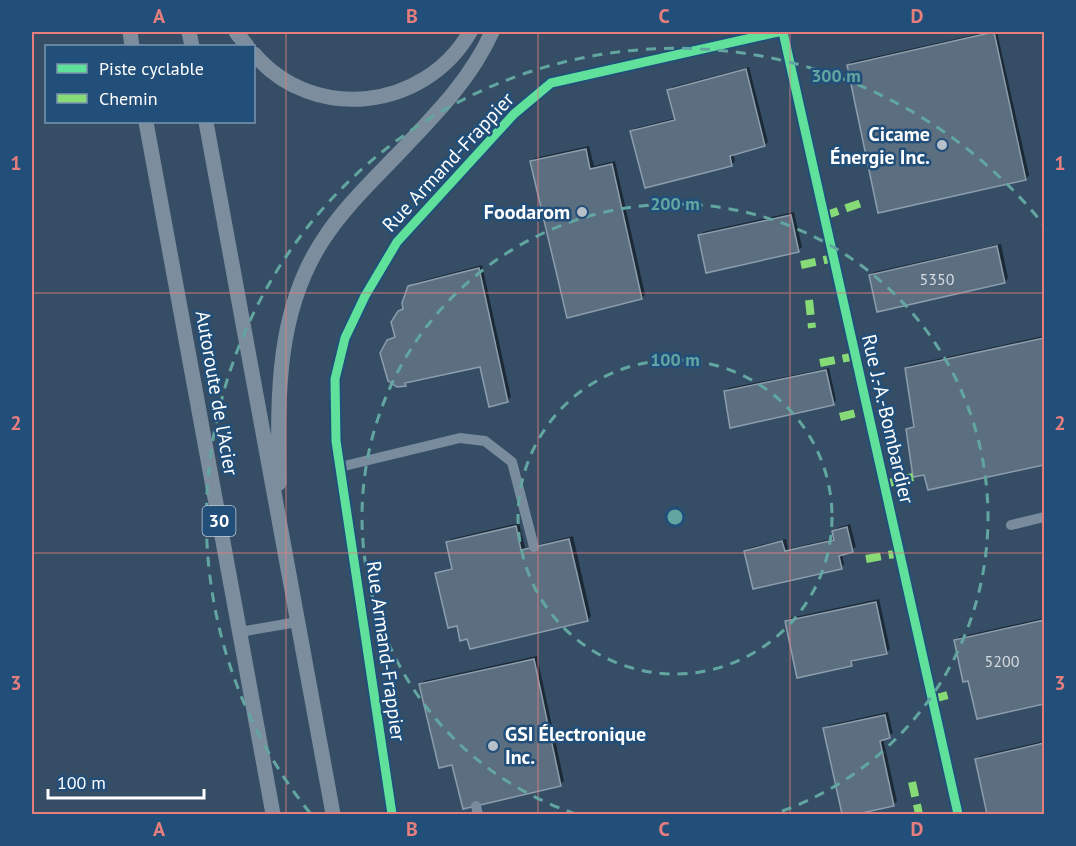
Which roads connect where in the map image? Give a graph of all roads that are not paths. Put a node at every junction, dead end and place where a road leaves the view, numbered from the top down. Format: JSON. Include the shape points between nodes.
{"nodes":[{"id":1,"x":236,"y":32,"type":"edge"},
{"id":2,"x":470,"y":32,"type":"edge"},
{"id":3,"x":492,"y":32,"type":"edge"},
{"id":4,"x":778,"y":32,"type":"edge"},
{"id":5,"x":783,"y":32,"type":"edge"},
{"id":6,"x":246,"y":45,"type":"edge"},
{"id":7,"x":255,"y":55,"type":"edge"},
{"id":8,"x":146,"y":123,"type":"edge"},
{"id":9,"x":206,"y":123,"type":"edge"},
{"id":10,"x":340,"y":467,"type":"junction"},
{"id":11,"x":1044,"y":517,"type":"edge"},
{"id":12,"x":1011,"y":525,"type":"dead end"},
{"id":13,"x":280,"y":528,"type":"junction"},
{"id":14,"x":534,"y":548,"type":"dead end"},
{"id":15,"x":297,"y":622,"type":"junction"},
{"id":16,"x":240,"y":632,"type":"junction"},
{"id":17,"x":273,"y":814,"type":"edge"},
{"id":18,"x":333,"y":814,"type":"edge"},
{"id":19,"x":392,"y":814,"type":"edge"},
{"id":20,"x":958,"y":814,"type":"edge"}],
"edges":[{"from":1,"to":6,"type":"highway"},
{"from":2,"to":7,"type":"highway","via":[[456,53],[430,76],[399,93],[367,99],[331,98],[300,88],[277,76]]},
{"from":3,"to":13,"type":"highway","via":[[457,91],[332,227],[300,285],[285,334],[279,382]]},
{"from":4,"to":10,"type":"street","name":"Rue Armand-Frappier","via":[[551,83],[514,114],[397,243],[364,296],[345,338],[335,378]]},
{"from":5,"to":20,"type":"street","name":"Rue J.-A.-Bombardier"},
{"from":8,"to":16,"type":"highway","name":"Autoroute de l'Acier","number":"30"},
{"from":9,"to":13,"type":"highway","name":"Autoroute de l'Acier"},
{"from":10,"to":14,"type":"street","via":[[460,438],[485,441],[512,462]]},
{"from":10,"to":19,"type":"street","name":"Rue Armand-Frappier"},
{"from":11,"to":12,"type":"street"},
{"from":13,"to":15,"type":"highway","name":"Autoroute de l'Acier"},
{"from":15,"to":16,"type":"street"},
{"from":15,"to":18,"type":"highway","name":"Autoroute de l'Acier"},
{"from":16,"to":17,"type":"highway","name":"Autoroute de l'Acier","number":"30"}]}
